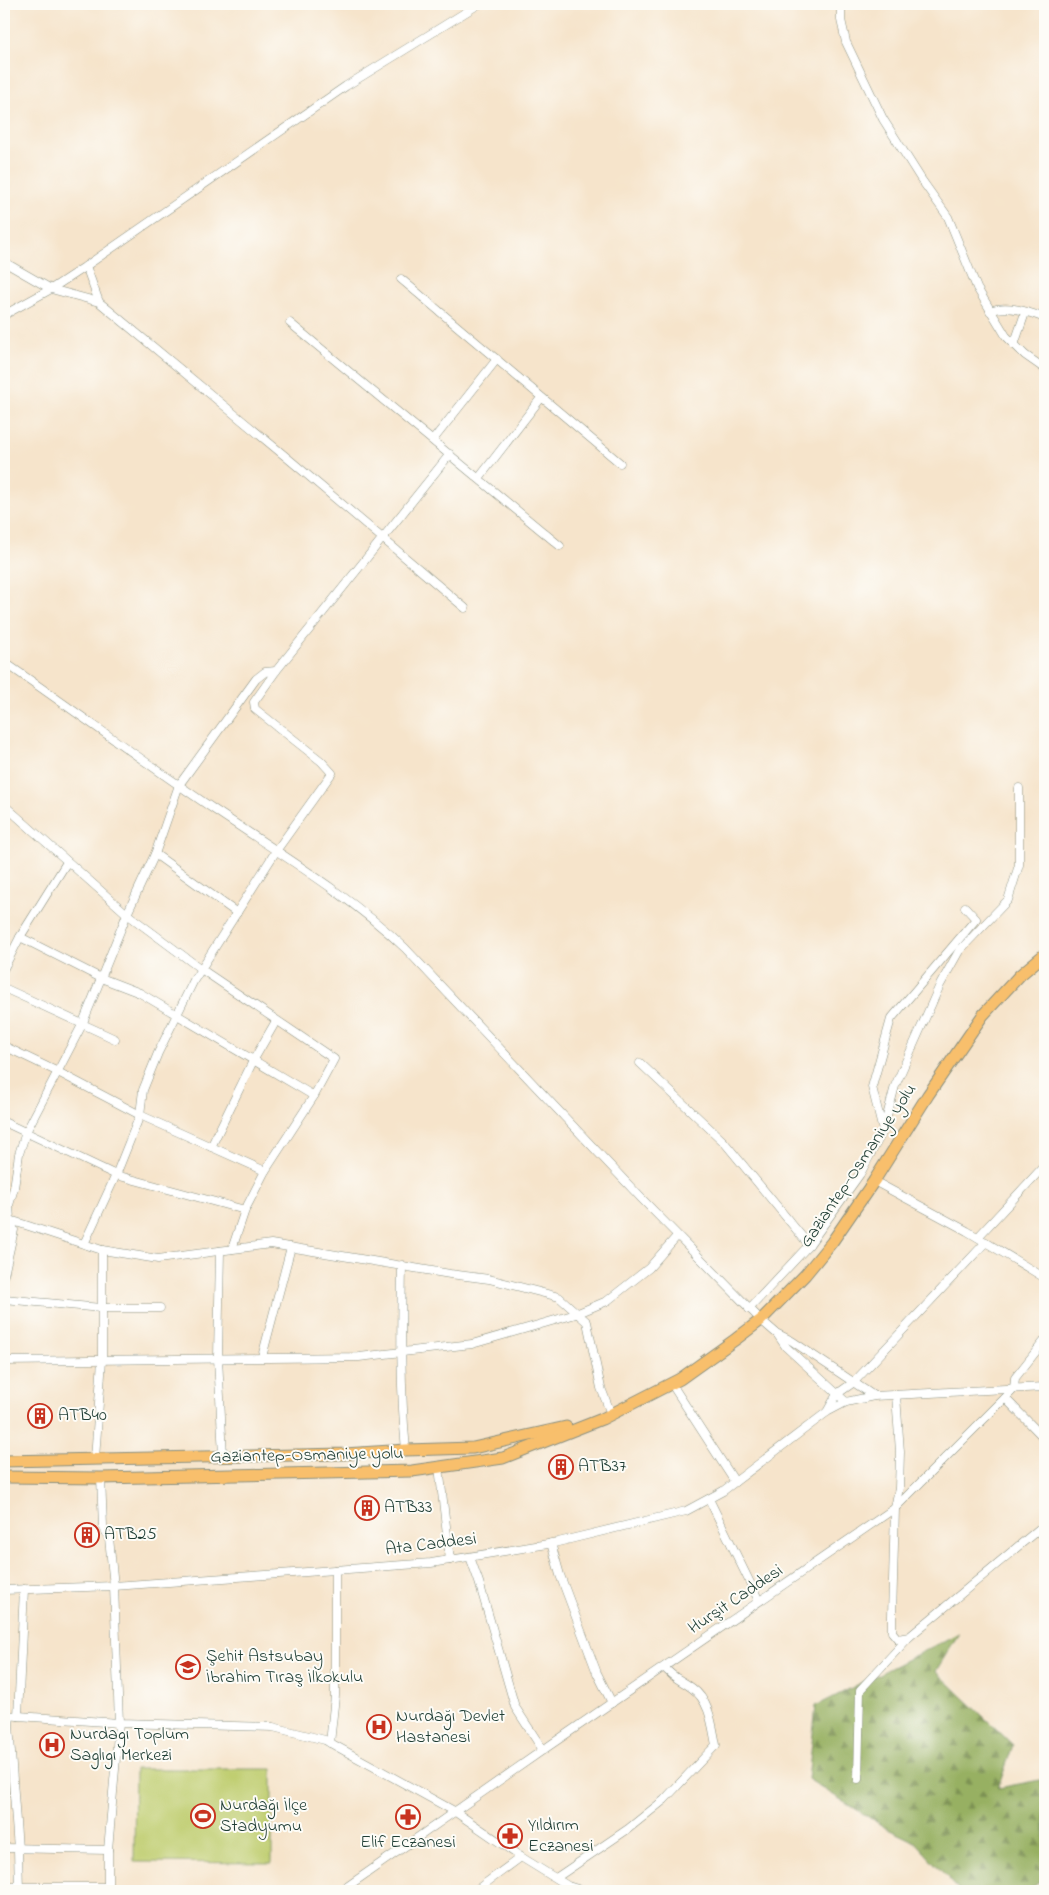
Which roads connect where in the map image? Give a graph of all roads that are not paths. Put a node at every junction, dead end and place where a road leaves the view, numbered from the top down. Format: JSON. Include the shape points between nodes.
{"nodes":[{"id":1,"x":479,"y":4,"type":"edge"},
{"id":2,"x":841,"y":4,"type":"edge"},
{"id":3,"x":4,"y":262,"type":"edge"},
{"id":4,"x":86,"y":266,"type":"junction"},
{"id":5,"x":401,"y":279,"type":"dead end"},
{"id":6,"x":51,"y":289,"type":"junction"},
{"id":7,"x":99,"y":302,"type":"junction"},
{"id":8,"x":990,"y":311,"type":"junction"},
{"id":9,"x":1025,"y":313,"type":"junction"},
{"id":10,"x":4,"y":316,"type":"edge"},
{"id":11,"x":1045,"y":318,"type":"edge"},
{"id":12,"x":290,"y":323,"type":"dead end"},
{"id":13,"x":1014,"y":345,"type":"junction"},
{"id":14,"x":498,"y":359,"type":"junction"},
{"id":15,"x":1045,"y":369,"type":"edge"},
{"id":16,"x":541,"y":398,"type":"junction"},
{"id":17,"x":434,"y":440,"type":"junction"},
{"id":18,"x":450,"y":454,"type":"junction"},
{"id":19,"x":620,"y":463,"type":"dead end"},
{"id":20,"x":479,"y":478,"type":"junction"},
{"id":21,"x":381,"y":538,"type":"junction"},
{"id":22,"x":560,"y":546,"type":"dead end"},
{"id":23,"x":465,"y":608,"type":"dead end"},
{"id":24,"x":4,"y":662,"type":"edge"},
{"id":25,"x":276,"y":671,"type":"junction"},
{"id":26,"x":179,"y":785,"type":"junction"},
{"id":27,"x":1019,"y":788,"type":"dead end"},
{"id":28,"x":4,"y":807,"type":"edge"},
{"id":29,"x":276,"y":851,"type":"junction"},
{"id":30,"x":155,"y":854,"type":"junction"},
{"id":31,"x":67,"y":862,"type":"junction"},
{"id":32,"x":966,"y":908,"type":"dead end"},
{"id":33,"x":238,"y":912,"type":"junction"},
{"id":34,"x":127,"y":914,"type":"junction"},
{"id":35,"x":20,"y":937,"type":"junction"},
{"id":36,"x":1045,"y":954,"type":"edge"},
{"id":37,"x":4,"y":968,"type":"edge"},
{"id":38,"x":201,"y":968,"type":"junction"},
{"id":39,"x":101,"y":978,"type":"junction"},
{"id":40,"x":4,"y":988,"type":"edge"},
{"id":41,"x":176,"y":1014,"type":"junction"},
{"id":42,"x":276,"y":1021,"type":"junction"},
{"id":43,"x":82,"y":1025,"type":"junction"},
{"id":44,"x":115,"y":1038,"type":"dead end"},
{"id":45,"x":4,"y":1046,"type":"edge"},
{"id":46,"x":253,"y":1061,"type":"junction"},
{"id":47,"x":640,"y":1063,"type":"dead end"},
{"id":48,"x":58,"y":1072,"type":"junction"},
{"id":49,"x":314,"y":1096,"type":"junction"},
{"id":50,"x":140,"y":1115,"type":"junction"},
{"id":51,"x":4,"y":1122,"type":"edge"},
{"id":52,"x":883,"y":1131,"type":"junction"},
{"id":53,"x":26,"y":1132,"type":"junction"},
{"id":54,"x":211,"y":1147,"type":"junction"},
{"id":55,"x":1045,"y":1165,"type":"edge"},
{"id":56,"x":265,"y":1171,"type":"junction"},
{"id":57,"x":116,"y":1175,"type":"junction"},
{"id":58,"x":874,"y":1181,"type":"junction"},
{"id":59,"x":245,"y":1210,"type":"junction"},
{"id":60,"x":7,"y":1219,"type":"edge"},
{"id":61,"x":677,"y":1236,"type":"junction"},
{"id":62,"x":978,"y":1237,"type":"junction"},
{"id":63,"x":986,"y":1242,"type":"junction"},
{"id":64,"x":84,"y":1244,"type":"junction"},
{"id":65,"x":809,"y":1245,"type":"junction"},
{"id":66,"x":291,"y":1247,"type":"junction"},
{"id":67,"x":232,"y":1249,"type":"junction"},
{"id":68,"x":102,"y":1250,"type":"junction"},
{"id":69,"x":220,"y":1251,"type":"junction"},
{"id":70,"x":402,"y":1265,"type":"junction"},
{"id":71,"x":4,"y":1275,"type":"edge"},
{"id":72,"x":1045,"y":1278,"type":"edge"},
{"id":73,"x":4,"y":1299,"type":"edge"},
{"id":74,"x":101,"y":1308,"type":"junction"},
{"id":75,"x":160,"y":1308,"type":"dead end"},
{"id":76,"x":749,"y":1309,"type":"junction"},
{"id":77,"x":576,"y":1314,"type":"junction"},
{"id":78,"x":761,"y":1320,"type":"junction"},
{"id":79,"x":776,"y":1334,"type":"junction"},
{"id":80,"x":1045,"y":1340,"type":"edge"},
{"id":81,"x":401,"y":1352,"type":"junction"},
{"id":82,"x":218,"y":1358,"type":"junction"},
{"id":83,"x":262,"y":1358,"type":"junction"},
{"id":84,"x":102,"y":1360,"type":"junction"},
{"id":85,"x":4,"y":1361,"type":"edge"},
{"id":86,"x":854,"y":1382,"type":"junction"},
{"id":87,"x":671,"y":1383,"type":"junction"},
{"id":88,"x":1045,"y":1388,"type":"edge"},
{"id":89,"x":1014,"y":1389,"type":"junction"},
{"id":90,"x":837,"y":1394,"type":"junction"},
{"id":91,"x":896,"y":1395,"type":"junction"},
{"id":92,"x":874,"y":1396,"type":"junction"},
{"id":93,"x":1005,"y":1398,"type":"junction"},
{"id":94,"x":846,"y":1402,"type":"junction"},
{"id":95,"x":827,"y":1412,"type":"junction"},
{"id":96,"x":607,"y":1417,"type":"junction"},
{"id":97,"x":1045,"y":1439,"type":"edge"},
{"id":98,"x":406,"y":1450,"type":"junction"},
{"id":99,"x":223,"y":1456,"type":"junction"},
{"id":100,"x":95,"y":1459,"type":"junction"},
{"id":101,"x":4,"y":1461,"type":"edge"},
{"id":102,"x":439,"y":1467,"type":"junction"},
{"id":103,"x":4,"y":1477,"type":"edge"},
{"id":104,"x":101,"y":1478,"type":"junction"},
{"id":105,"x":734,"y":1482,"type":"junction"},
{"id":106,"x":709,"y":1499,"type":"junction"},
{"id":107,"x":895,"y":1508,"type":"junction"},
{"id":108,"x":1045,"y":1524,"type":"edge"},
{"id":109,"x":551,"y":1543,"type":"junction"},
{"id":110,"x":470,"y":1557,"type":"junction"},
{"id":111,"x":450,"y":1560,"type":"junction"},
{"id":112,"x":335,"y":1570,"type":"junction"},
{"id":113,"x":114,"y":1586,"type":"junction"},
{"id":114,"x":24,"y":1589,"type":"junction"},
{"id":115,"x":4,"y":1590,"type":"edge"},
{"id":116,"x":759,"y":1601,"type":"junction"},
{"id":117,"x":909,"y":1637,"type":"junction"},
{"id":118,"x":898,"y":1639,"type":"junction"},
{"id":119,"x":897,"y":1651,"type":"junction"},
{"id":120,"x":664,"y":1667,"type":"junction"},
{"id":121,"x":612,"y":1703,"type":"junction"},
{"id":122,"x":10,"y":1716,"type":"edge"},
{"id":123,"x":119,"y":1723,"type":"junction"},
{"id":124,"x":330,"y":1743,"type":"junction"},
{"id":125,"x":543,"y":1750,"type":"junction"},
{"id":126,"x":858,"y":1779,"type":"dead end"},
{"id":127,"x":454,"y":1811,"type":"junction"},
{"id":128,"x":4,"y":1848,"type":"edge"},
{"id":129,"x":18,"y":1849,"type":"junction"},
{"id":130,"x":108,"y":1850,"type":"junction"},
{"id":131,"x":521,"y":1857,"type":"junction"},
{"id":132,"x":556,"y":1878,"type":"junction"},
{"id":133,"x":4,"y":1886,"type":"edge"},
{"id":134,"x":19,"y":1889,"type":"edge"},
{"id":135,"x":108,"y":1889,"type":"edge"},
{"id":136,"x":341,"y":1891,"type":"edge"},
{"id":137,"x":475,"y":1891,"type":"edge"},
{"id":138,"x":584,"y":1891,"type":"edge"}],
"edges":[{"from":1,"to":4,"type":"street","via":[[346,86]]},
{"from":2,"to":8,"type":"street","via":[[846,42],[876,108],[948,217]]},
{"from":3,"to":6,"type":"street"},
{"from":4,"to":6,"type":"street"},
{"from":4,"to":7,"type":"street"},
{"from":5,"to":14,"type":"street"},
{"from":6,"to":7,"type":"street"},
{"from":6,"to":10,"type":"street"},
{"from":7,"to":21,"type":"street"},
{"from":8,"to":9,"type":"street","via":[[1002,308]]},
{"from":8,"to":13,"type":"street"},
{"from":9,"to":11,"type":"street"},
{"from":9,"to":13,"type":"street"},
{"from":12,"to":17,"type":"street"},
{"from":13,"to":15,"type":"street"},
{"from":14,"to":16,"type":"street"},
{"from":14,"to":17,"type":"street"},
{"from":16,"to":19,"type":"street"},
{"from":16,"to":20,"type":"street"},
{"from":17,"to":18,"type":"street"},
{"from":18,"to":20,"type":"street"},
{"from":18,"to":21,"type":"street"},
{"from":20,"to":22,"type":"street"},
{"from":21,"to":23,"type":"street"},
{"from":21,"to":25,"type":"street"},
{"from":24,"to":26,"type":"street"},
{"from":25,"to":26,"type":"street","via":[[265,672],[256,679]]},
{"from":25,"to":29,"type":"street","via":[[254,706],[332,774]]},
{"from":26,"to":29,"type":"street"},
{"from":26,"to":30,"type":"street"},
{"from":27,"to":52,"type":"street","via":[[1019,865],[1008,900],[959,951],[940,985],[895,1086]]},
{"from":28,"to":31,"type":"street"},
{"from":29,"to":33,"type":"street"},
{"from":29,"to":61,"type":"street","via":[[359,909],[405,948]]},
{"from":30,"to":33,"type":"street"},
{"from":30,"to":34,"type":"street"},
{"from":31,"to":34,"type":"street"},
{"from":31,"to":35,"type":"street"},
{"from":32,"to":52,"type":"street","via":[[976,919],[892,1019],[872,1087]]},
{"from":33,"to":38,"type":"street"},
{"from":34,"to":38,"type":"street"},
{"from":34,"to":39,"type":"street"},
{"from":35,"to":37,"type":"street"},
{"from":35,"to":39,"type":"street"},
{"from":36,"to":58,"type":"highway","name":"Gaziantep-Osmaniye yolu","via":[[1020,975],[983,1015]]},
{"from":38,"to":41,"type":"street"},
{"from":38,"to":42,"type":"street"},
{"from":39,"to":41,"type":"street","via":[[140,993]]},
{"from":39,"to":43,"type":"street"},
{"from":40,"to":43,"type":"street"},
{"from":41,"to":46,"type":"street"},
{"from":41,"to":50,"type":"street","via":[[143,1090]]},
{"from":42,"to":46,"type":"street"},
{"from":42,"to":49,"type":"street","via":[[334,1060]]},
{"from":43,"to":44,"type":"street"},
{"from":43,"to":48,"type":"street"},
{"from":45,"to":48,"type":"street"},
{"from":46,"to":49,"type":"street"},
{"from":46,"to":54,"type":"street"},
{"from":47,"to":65,"type":"street","via":[[724,1142]]},
{"from":48,"to":50,"type":"street"},
{"from":48,"to":53,"type":"street"},
{"from":49,"to":56,"type":"street"},
{"from":50,"to":54,"type":"street"},
{"from":50,"to":57,"type":"street"},
{"from":51,"to":53,"type":"street"},
{"from":52,"to":65,"type":"street","via":[[860,1174]]},
{"from":53,"to":57,"type":"street"},
{"from":53,"to":60,"type":"street"},
{"from":54,"to":56,"type":"street"},
{"from":55,"to":62,"type":"street"},
{"from":56,"to":59,"type":"street"},
{"from":57,"to":59,"type":"street"},
{"from":57,"to":64,"type":"street"},
{"from":58,"to":62,"type":"street"},
{"from":58,"to":78,"type":"highway","name":"Gaziantep-Osmaniye yolu","via":[[816,1262]]},
{"from":59,"to":67,"type":"street"},
{"from":60,"to":64,"type":"street"},
{"from":60,"to":71,"type":"street","via":[[14,1230]]},
{"from":61,"to":76,"type":"street"},
{"from":61,"to":77,"type":"street","via":[[649,1268],[620,1292],[608,1301]]},
{"from":62,"to":63,"type":"street"},
{"from":63,"to":72,"type":"street"},
{"from":63,"to":86,"type":"street"},
{"from":64,"to":68,"type":"street"},
{"from":65,"to":76,"type":"street"},
{"from":66,"to":67,"type":"street","via":[[271,1244]]},
{"from":66,"to":70,"type":"street"},
{"from":66,"to":83,"type":"street"},
{"from":67,"to":69,"type":"street"},
{"from":68,"to":69,"type":"street","via":[[158,1259]]},
{"from":68,"to":74,"type":"street"},
{"from":69,"to":82,"type":"street"},
{"from":70,"to":77,"type":"street","via":[[490,1279],[559,1297]]},
{"from":70,"to":81,"type":"street"},
{"from":73,"to":74,"type":"street"},
{"from":74,"to":75,"type":"street"},
{"from":74,"to":84,"type":"street"},
{"from":76,"to":78,"type":"street"},
{"from":77,"to":81,"type":"street","via":[[472,1344]]},
{"from":77,"to":96,"type":"street","via":[[588,1322]]},
{"from":78,"to":79,"type":"street"},
{"from":78,"to":87,"type":"highway","name":"Gaziantep-Osmaniye yolu"},
{"from":79,"to":86,"type":"street"},
{"from":79,"to":90,"type":"street"},
{"from":80,"to":89,"type":"street","via":[[1015,1378]]},
{"from":81,"to":83,"type":"street","via":[[359,1357]]},
{"from":81,"to":98,"type":"street"},
{"from":82,"to":83,"type":"street"},
{"from":82,"to":84,"type":"street"},
{"from":82,"to":99,"type":"street"},
{"from":84,"to":85,"type":"street"},
{"from":84,"to":100,"type":"street"},
{"from":86,"to":90,"type":"street"},
{"from":86,"to":92,"type":"street"},
{"from":87,"to":96,"type":"highway","name":"Gaziantep-Osmaniye yolu"},
{"from":87,"to":105,"type":"street"},
{"from":88,"to":89,"type":"street"},
{"from":89,"to":91,"type":"street"},
{"from":89,"to":93,"type":"street","name":"Hurşit Caddesi"},
{"from":90,"to":94,"type":"street"},
{"from":90,"to":95,"type":"street"},
{"from":91,"to":92,"type":"street"},
{"from":91,"to":107,"type":"street","via":[[900,1452]]},
{"from":92,"to":94,"type":"street"},
{"from":93,"to":97,"type":"street"},
{"from":93,"to":107,"type":"street","name":"Hurşit Caddesi"},
{"from":94,"to":95,"type":"street"},
{"from":95,"to":105,"type":"street","name":"Ata Caddesi"},
{"from":96,"to":98,"type":"highway","name":"Gaziantep-Osmaniye yolu","via":[[473,1448]]},
{"from":96,"to":102,"type":"highway","name":"Gaziantep-Osmaniye yolu","via":[[503,1458]]},
{"from":98,"to":99,"type":"highway","name":"Gaziantep-Osmaniye yolu"},
{"from":99,"to":100,"type":"highway","name":"Gaziantep-Osmaniye yolu"},
{"from":100,"to":101,"type":"highway","name":"Gaziantep-Osmaniye yolu"},
{"from":102,"to":104,"type":"highway","name":"Gaziantep-Osmaniye yolu","via":[[412,1472]]},
{"from":102,"to":111,"type":"street"},
{"from":103,"to":104,"type":"highway","name":"Gaziantep-Osmaniye yolu"},
{"from":104,"to":113,"type":"street","via":[[103,1526],[109,1538]]},
{"from":105,"to":106,"type":"street","name":"Ata Caddesi"},
{"from":106,"to":109,"type":"street","name":"Ata Caddesi","via":[[686,1511]]},
{"from":106,"to":116,"type":"street"},
{"from":107,"to":116,"type":"street","name":"Hurşit Caddesi"},
{"from":107,"to":118,"type":"street","via":[[892,1632]]},
{"from":108,"to":117,"type":"street"},
{"from":109,"to":110,"type":"street","name":"Ata Caddesi"},
{"from":109,"to":121,"type":"street","via":[[597,1673]]},
{"from":110,"to":111,"type":"street","name":"Ata Caddesi"},
{"from":110,"to":125,"type":"street","via":[[514,1708]]},
{"from":111,"to":112,"type":"street","name":"Ata Caddesi"},
{"from":112,"to":113,"type":"street","name":"Ata Caddesi"},
{"from":112,"to":124,"type":"street","via":[[336,1678]]},
{"from":113,"to":114,"type":"street","name":"Ata Caddesi"},
{"from":113,"to":123,"type":"street"},
{"from":114,"to":115,"type":"street","name":"Ata Caddesi"},
{"from":114,"to":122,"type":"street"},
{"from":116,"to":120,"type":"street","name":"Hurşit Caddesi"},
{"from":117,"to":118,"type":"street"},
{"from":117,"to":119,"type":"street"},
{"from":118,"to":119,"type":"street"},
{"from":119,"to":126,"type":"street","via":[[860,1690]]},
{"from":120,"to":121,"type":"street","name":"Hurşit Caddesi"},
{"from":120,"to":132,"type":"street","via":[[672,1677],[702,1698],[710,1714],[716,1745],[664,1800]]},
{"from":121,"to":125,"type":"street","name":"Hurşit Caddesi"},
{"from":122,"to":123,"type":"street"},
{"from":122,"to":129,"type":"street"},
{"from":123,"to":124,"type":"street","via":[[273,1727]]},
{"from":123,"to":130,"type":"street"},
{"from":124,"to":127,"type":"street"},
{"from":125,"to":127,"type":"street","name":"Hurşit Caddesi"},
{"from":127,"to":131,"type":"street"},
{"from":127,"to":136,"type":"street","name":"Hurşit Caddesi"},
{"from":128,"to":129,"type":"street"},
{"from":129,"to":130,"type":"street"},
{"from":129,"to":134,"type":"street"},
{"from":130,"to":135,"type":"street"},
{"from":131,"to":132,"type":"street"},
{"from":131,"to":137,"type":"street"},
{"from":132,"to":138,"type":"street"},
{"from":133,"to":134,"type":"street"},
{"from":134,"to":135,"type":"street"}]}
